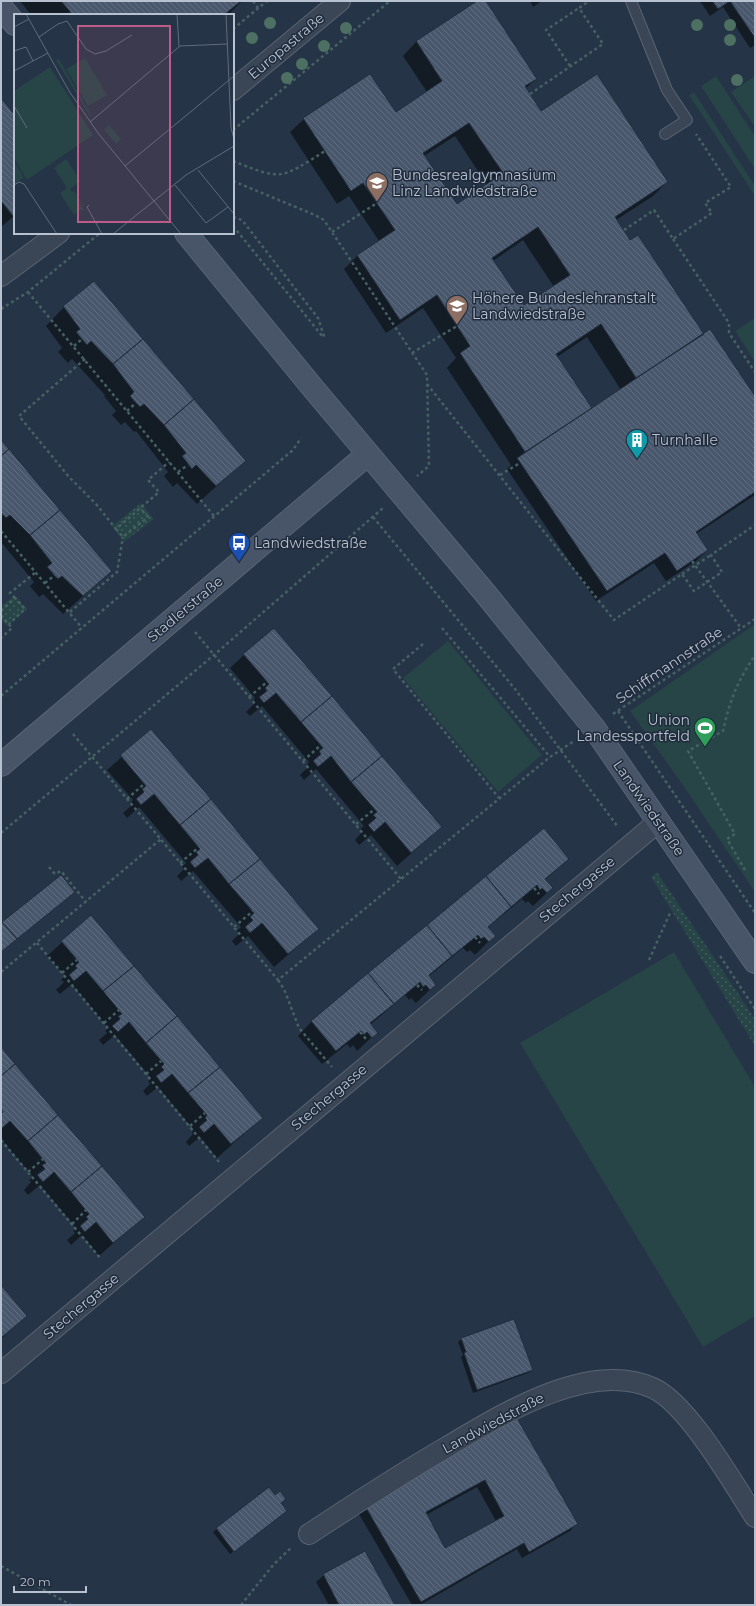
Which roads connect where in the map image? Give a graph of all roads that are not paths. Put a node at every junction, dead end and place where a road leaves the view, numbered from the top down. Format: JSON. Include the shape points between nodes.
{"nodes":[{"id":1,"x":340,"y":1,"type":"edge"},
{"id":2,"x":631,"y":1,"type":"edge"},
{"id":3,"x":1,"y":7,"type":"edge"},
{"id":4,"x":14,"y":23,"type":"edge"},
{"id":5,"x":234,"y":89,"type":"edge"},
{"id":6,"x":665,"y":134,"type":"dead end"},
{"id":7,"x":58,"y":234,"type":"edge"},
{"id":8,"x":187,"y":234,"type":"edge"},
{"id":9,"x":1,"y":276,"type":"edge"},
{"id":10,"x":368,"y":454,"type":"junction"},
{"id":11,"x":1,"y":765,"type":"edge"},
{"id":12,"x":658,"y":822,"type":"junction"},
{"id":13,"x":755,"y":962,"type":"edge"},
{"id":14,"x":1,"y":1373,"type":"edge"},
{"id":15,"x":755,"y":1517,"type":"edge"},
{"id":16,"x":309,"y":1534,"type":"road end"}],
"edges":[{"from":1,"to":5,"type":"street","name":"Europastraße"},
{"from":2,"to":6,"type":"lane","via":[[667,90],[687,120]]},
{"from":3,"to":4,"type":"main road"},
{"from":7,"to":9,"type":"street"},
{"from":8,"to":10,"type":"main road","name":"Landwiedstraße"},
{"from":10,"to":11,"type":"main road","name":"Stadlerstraße"},
{"from":10,"to":12,"type":"main road","name":"Landwiedstraße","via":[[594,728]]},
{"from":12,"to":13,"type":"main road","name":"Landwiedstraße"},
{"from":12,"to":14,"type":"street","name":"Stechergasse"},
{"from":15,"to":16,"type":"street","name":"Landwiedstraße","via":[[691,1422],[665,1395],[652,1387],[637,1383],[599,1380],[556,1391],[527,1402],[394,1478]]}]}
